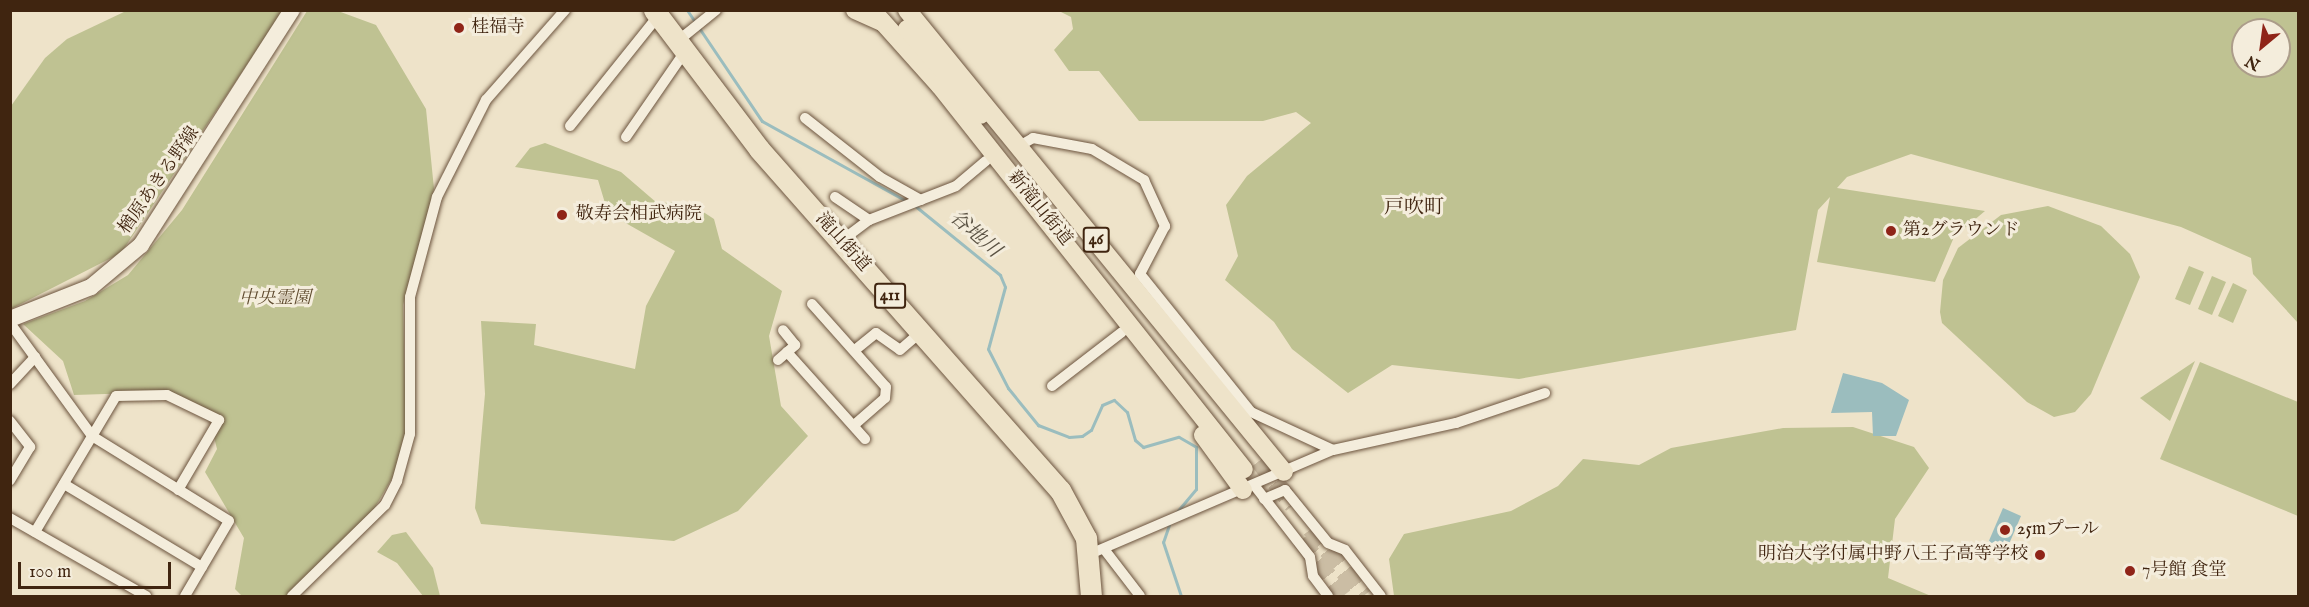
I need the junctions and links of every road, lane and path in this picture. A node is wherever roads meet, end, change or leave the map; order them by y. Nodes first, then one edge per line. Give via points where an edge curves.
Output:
1 (292, 10) edge
2 (564, 10) edge
3 (716, 10) edge
4 (855, 10) edge
5 (907, 10) edge
6 (656, 13) edge
7 (882, 14) edge
8 (684, 41) junction
9 (940, 86) junction
10 (805, 118) dead end
11 (570, 126) dead end
12 (626, 137) dead end
13 (1021, 145) junction
14 (986, 161) junction
15 (835, 197) dead end
16 (920, 201) junction
17 (869, 220) junction
18 (841, 241) junction
19 (1135, 278) junction
20 (812, 304) dead end
21 (10, 321) edge
22 (783, 330) dead end
23 (922, 331) junction
24 (1122, 332) junction
25 (855, 350) junction
26 (35, 357) junction
27 (10, 384) edge
28 (1052, 386) dead end
29 (1545, 393) dead end
30 (10, 421) edge
31 (854, 425) junction
32 (92, 436) junction
33 (866, 439) dead end
34 (1333, 450) junction
35 (1284, 472) junction
36 (10, 480) edge
37 (64, 484) junction
38 (1248, 488) junction
39 (178, 490) junction
40 (1264, 499) junction
41 (10, 518) edge
42 (35, 532) junction
43 (1097, 551) junction
44 (202, 567) junction
45 (146, 597) edge
46 (185, 597) edge
47 (292, 597) edge
48 (1091, 597) edge
49 (1140, 597) edge
50 (1328, 597) edge
51 (1380, 597) edge

1 - 21 main road, 楢原あきる野線 via 191,174 141,245 91,287
2 - 47 street via 486,100 436,197 410,297 410,434 397,481 385,506
3 - 8 street
4 - 7 main road, 46
5 - 13 main road, 46
6 - 8 highway, 滝山街道 / 411
6 - 11 street
7 - 9 main road, 新滝山街道 / 46
7 - 9 main road, 新滝山街道 / 46 via 973,104 1251,465
8 - 12 street
8 - 18 highway, 滝山街道 / 411 via 759,149
9 - 14 main road, 46 via 951,117
10 - 16 street via 880,177
13 - 19 main road, 46
13 - 19 street via 1033,138 1092,148 1144,180 1165,226
14 - 16 street via 956,186
14 - 24 main road, 46
15 - 17 street
16 - 17 street
17 - 18 street
18 - 23 highway, 滝山街道 / 411
19 - 34 street via 1251,412
19 - 35 main road, 46
20 - 25 street
21 - 26 street
22 - 31 street via 795,345 783,356
23 - 25 street via 900,350 876,333
23 - 43 highway, 滝山街道 / 411 via 1051,478
24 - 28 street
24 - 38 main road, 46
25 - 31 street via 887,391
26 - 27 street
26 - 32 street
29 - 34 street via 1456,423
30 - 36 street via 30,447
31 - 33 street
32 - 37 street
32 - 39 street
32 - 39 street via 116,396 167,395 219,420
34 - 35 street
35 - 38 street
37 - 42 street
37 - 44 street
38 - 40 street
38 - 43 street
39 - 44 street via 229,521
40 - 50 street via 1310,557 1313,576
40 - 51 street via 1285,490 1328,543 1345,550
41 - 42 street
42 - 45 street
43 - 48 highway, 滝山街道 / 411
43 - 49 street
44 - 46 street

